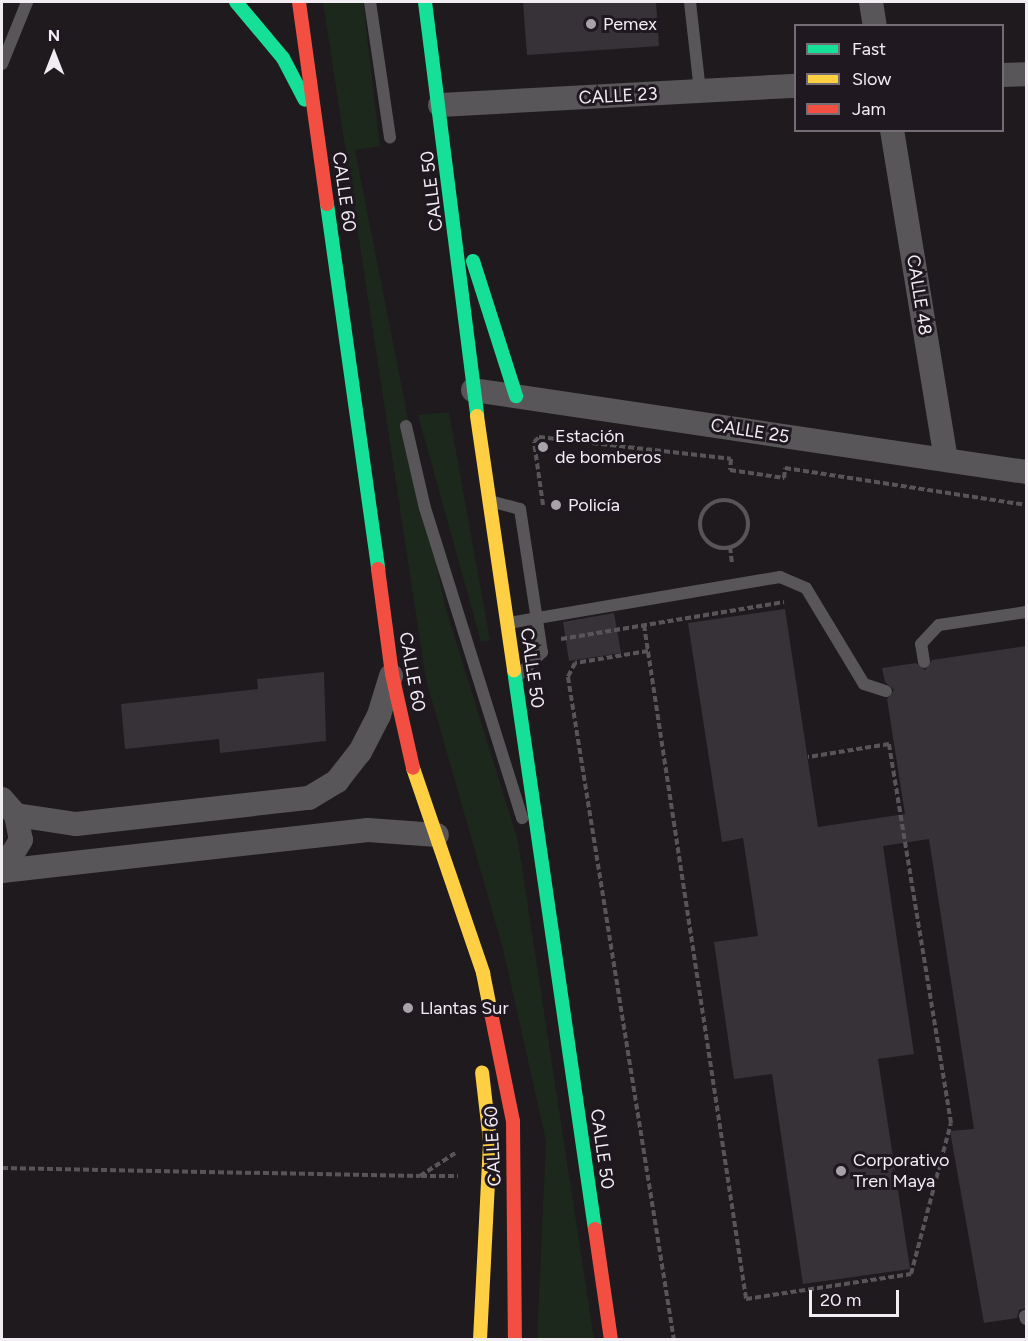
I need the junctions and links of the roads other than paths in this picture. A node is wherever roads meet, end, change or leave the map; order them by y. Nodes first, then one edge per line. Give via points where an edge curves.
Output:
1 (27, 2) edge
2 (236, 2) edge
3 (299, 2) edge
4 (369, 2) edge
5 (425, 2) edge
6 (690, 2) edge
7 (871, 2) edge
8 (875, 24) edge
9 (4, 49) edge
10 (2, 64) edge
11 (1026, 74) edge
12 (1004, 75) edge
13 (794, 86) edge
14 (700, 91) junction
15 (440, 105) junction
16 (316, 122) junction
17 (892, 132) edge
18 (390, 138) dead end
19 (451, 191) junction
20 (473, 390) junction
21 (516, 396) junction
22 (406, 426) dead end
23 (946, 460) junction
24 (1026, 472) edge
25 (489, 501) junction
26 (1026, 612) edge
27 (537, 618) junction
28 (507, 623) junction
29 (924, 662) dead end
30 (392, 674) junction
31 (515, 679) junction
32 (886, 692) dead end
33 (9, 807) edge
34 (437, 835) junction
35 (2, 871) edge
36 (543, 872) junction
37 (461, 907) junction
38 (464, 965) dead end
39 (479, 1055) dead end
40 (480, 1340) edge
41 (515, 1340) edge
42 (611, 1340) edge

1 - 9 lane
2 - 16 main road via 283,58
3 - 16 main road, CALLE 60
4 - 18 lane
5 - 15 main road, CALLE 50
6 - 14 lane
7 - 8 street
9 - 10 lane
11 - 12 street
13 - 14 street, CALLE 23
14 - 15 street, CALLE 23
15 - 19 main road, CALLE 50
16 - 30 main road, CALLE 60
17 - 23 street, CALLE 48
19 - 20 main road, CALLE 50
19 - 21 main road
20 - 21 street, CALLE 25
20 - 25 main road, CALLE 50
21 - 23 street, CALLE 25
22 - 36 lane via 425,508 501,762
23 - 24 street, CALLE 25
25 - 27 lane via 520,509
25 - 28 main road, CALLE 50
26 - 29 lane via 939,625 921,644
27 - 28 lane
27 - 31 lane via 542,652
27 - 32 lane via 780,577 806,588 864,684
28 - 31 main road, CALLE 50
30 - 33 street via 379,715 360,752 337,781 309,798 76,824
30 - 34 main road, CALLE 60 via 410,758
31 - 36 main road, CALLE 50
33 - 35 street via 21,840
34 - 35 street via 368,830
34 - 37 main road, CALLE 60
36 - 42 main road, CALLE 50
37 - 38 main road
37 - 41 main road, CALLE 60 via 483,973 513,1121
39 - 40 main road via 490,1141

